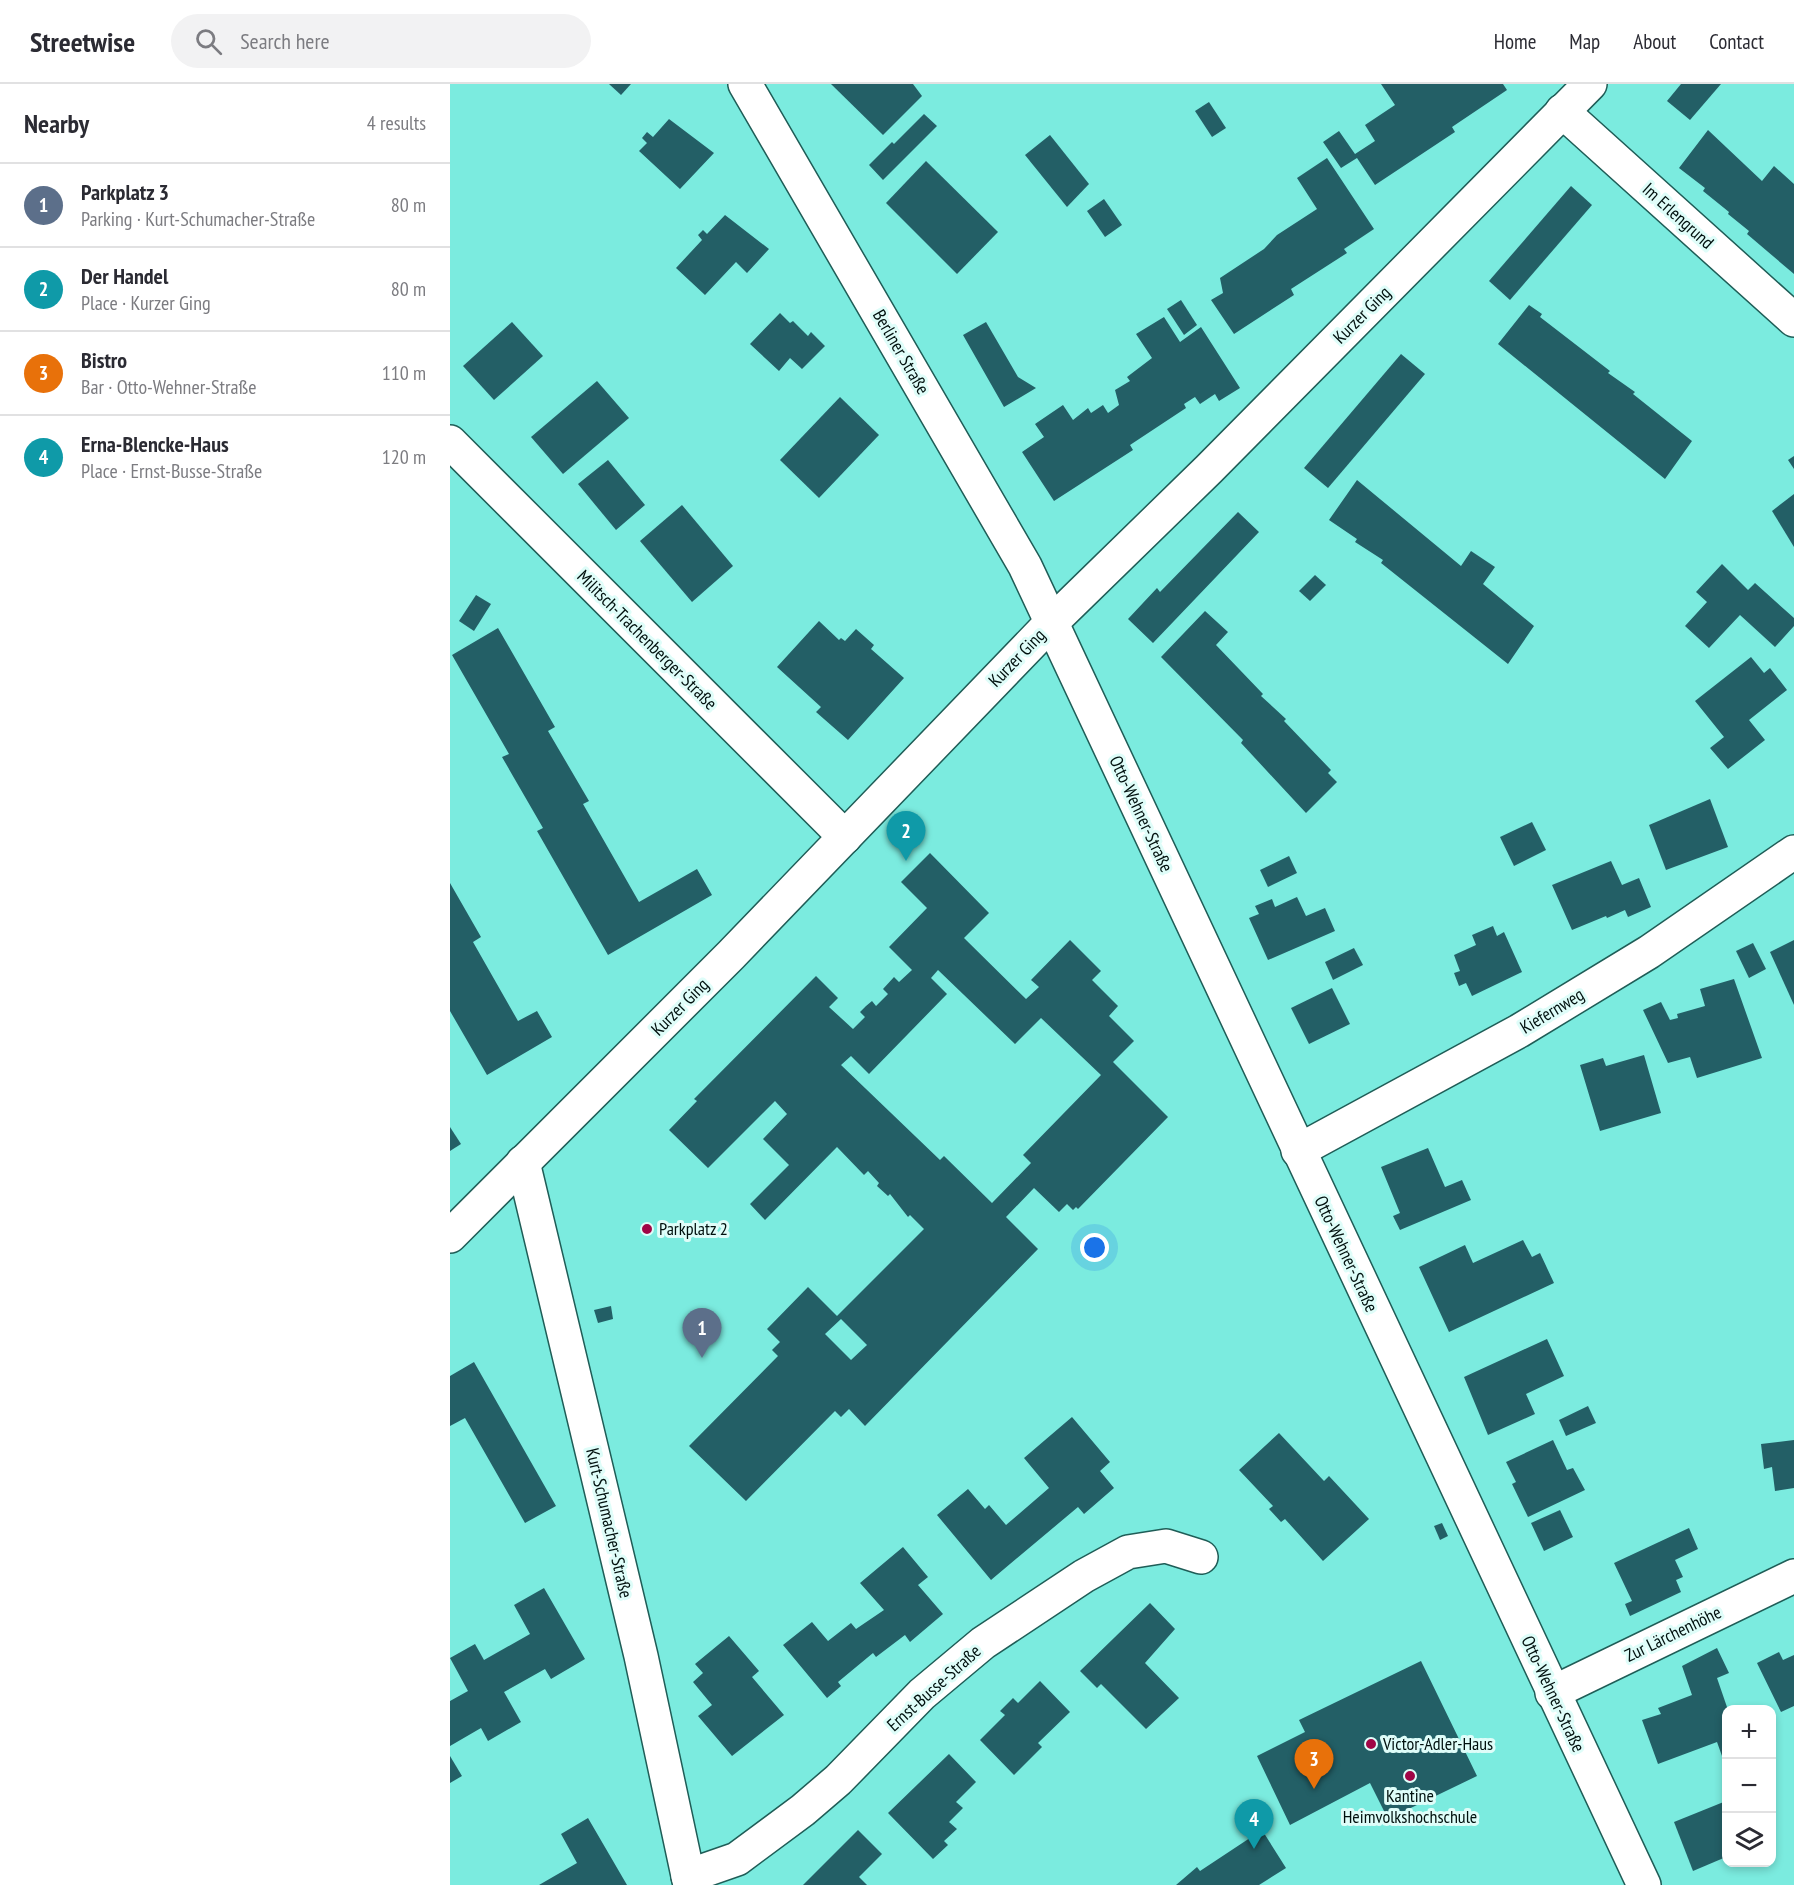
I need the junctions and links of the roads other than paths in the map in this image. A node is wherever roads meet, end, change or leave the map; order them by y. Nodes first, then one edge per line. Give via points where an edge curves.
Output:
1 (745, 84) edge
2 (1578, 93) edge
3 (1794, 320) edge
4 (450, 442) edge
5 (1051, 623) junction
6 (844, 837) junction
7 (1794, 852) edge
8 (1298, 1151) junction
9 (523, 1162) junction
10 (450, 1236) edge
11 (1201, 1557) dead end
12 (1794, 1576) edge
13 (1552, 1693) junction
14 (689, 1881) edge
15 (1644, 1885) edge

1 - 5 street, Berliner Straße via 1025,566
2 - 3 street, Im Erlengrund
2 - 5 street, Kurzer Ging via 1209,469
4 - 6 street, Militsch-Trachenberger-Straße
5 - 6 street, Kurzer Ging
5 - 8 street, Otto-Wehner-Straße
6 - 9 street, Kurzer Ging
7 - 8 street, Kiefernweg via 1649,952 1519,1031
8 - 13 street, Otto-Wehner-Straße
9 - 10 street, Kurzer Ging
9 - 14 street, Kurt-Schumacher-Straße via 641,1656
11 - 14 street, Ernst-Busse-Straße via 1166,1546 1128,1552 1084,1576 983,1643 922,1694 803,1810 737,1859
12 - 13 street, Zur Lärchenhöhe
13 - 15 street, Otto-Wehner-Straße

